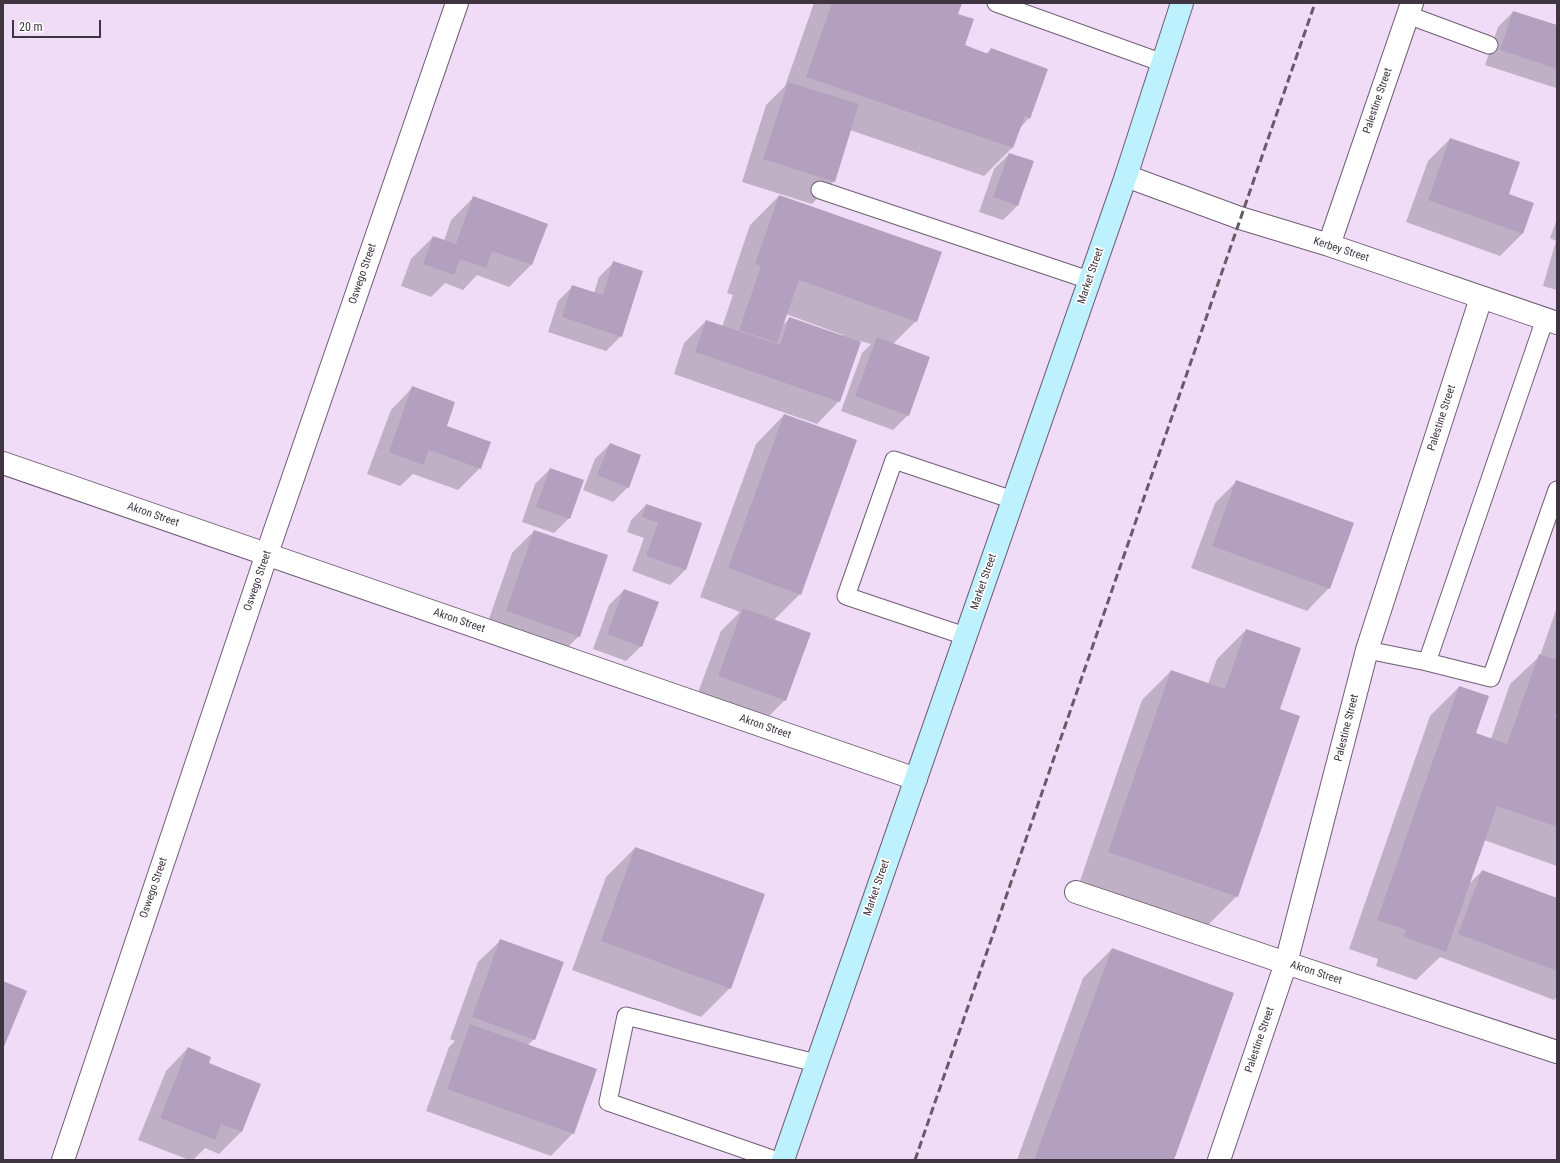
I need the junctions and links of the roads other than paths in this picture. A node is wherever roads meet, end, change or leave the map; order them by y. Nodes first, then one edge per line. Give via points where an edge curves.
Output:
1 (457, 3) edge
2 (996, 3) edge
3 (1178, 4) edge
4 (1410, 9) edge
5 (1489, 45) dead end
6 (1163, 63) junction
7 (1126, 176) junction
8 (820, 190) dead end
9 (1329, 245) junction
10 (1089, 280) junction
11 (1481, 298) junction
12 (1551, 321) edge
13 (3, 463) edge
14 (1557, 490) edge
15 (1013, 500) junction
16 (266, 554) junction
17 (965, 636) junction
18 (1367, 650) junction
19 (1427, 662) junction
20 (916, 779) junction
21 (1076, 892) dead end
22 (1286, 963) junction
23 (1557, 1052) edge
24 (816, 1063) junction
25 (63, 1160) edge
26 (775, 1160) edge
27 (783, 1160) edge
28 (1219, 1160) edge

1 - 16 street, Oswego Street
2 - 6 lane
3 - 6 main road, Market Street
4 - 5 lane
4 - 9 street, Palestine Street
6 - 7 main road, Market Street
7 - 9 street, Kerbey Street via 1240,218
7 - 10 main road, Market Street
8 - 10 lane
9 - 11 street, Kerbey Street
10 - 15 main road, Market Street
11 - 12 street, Kerbey Street
11 - 18 street, Palestine Street
12 - 19 lane
13 - 16 street, Akron Street
14 - 19 lane via 1491,678
15 - 17 main road, Market Street
15 - 17 lane via 894,460 846,596
16 - 20 street, Akron Street
16 - 25 street, Oswego Street
17 - 20 main road, Market Street
18 - 19 lane
18 - 22 street, Palestine Street
20 - 24 main road, Market Street
21 - 22 street, Akron Street
22 - 23 street, Akron Street
22 - 28 street, Palestine Street
24 - 26 lane via 626,1016 608,1102
24 - 27 main road, Market Street

